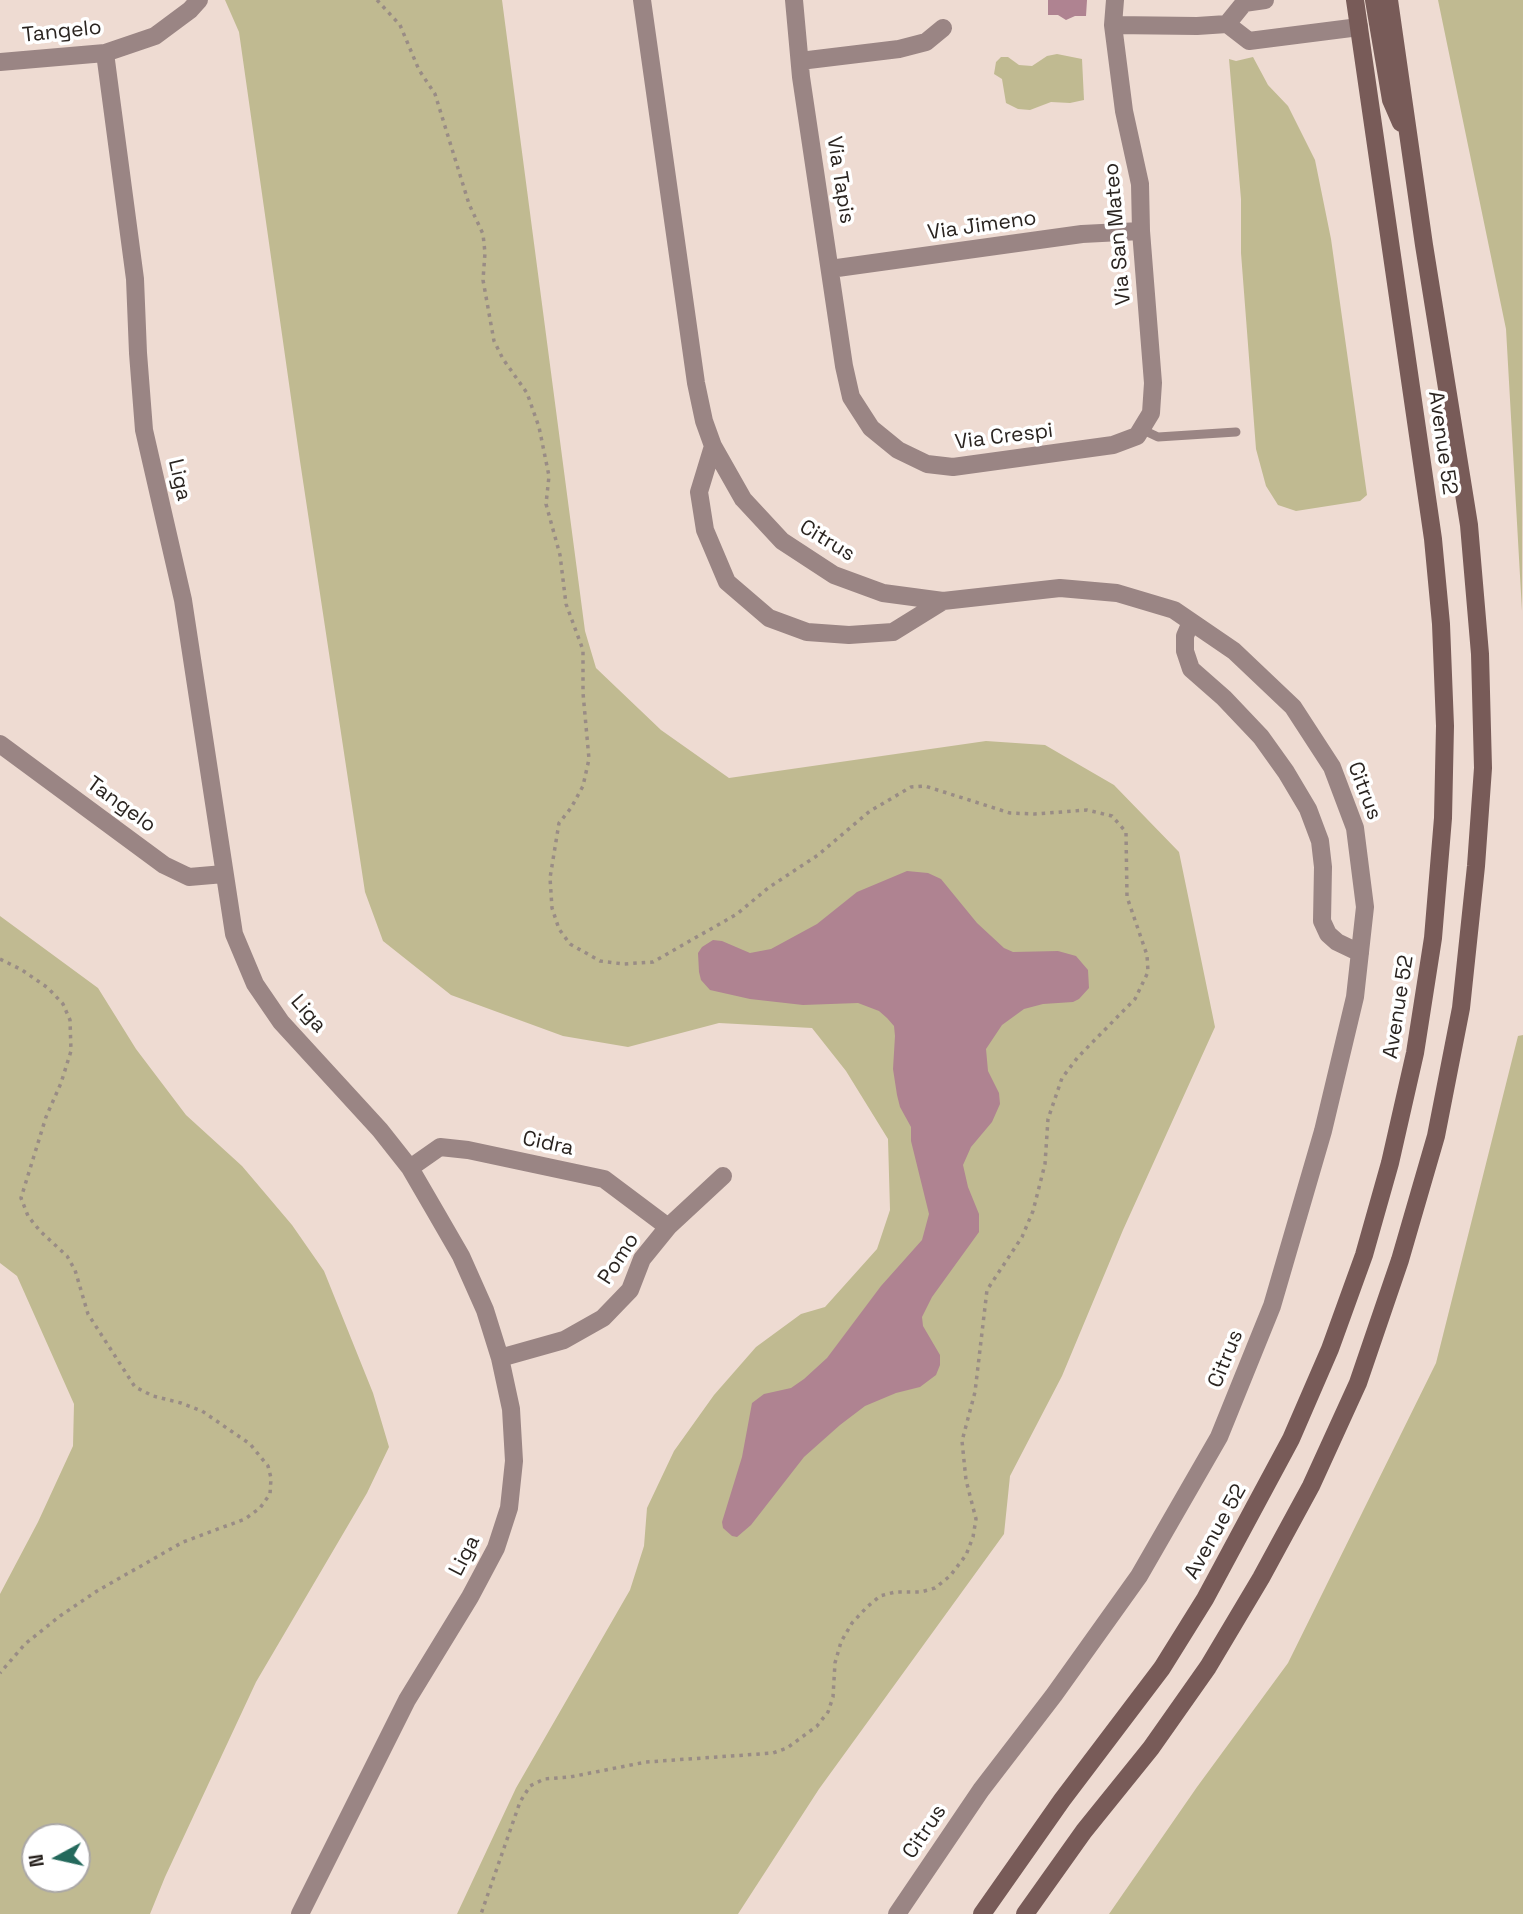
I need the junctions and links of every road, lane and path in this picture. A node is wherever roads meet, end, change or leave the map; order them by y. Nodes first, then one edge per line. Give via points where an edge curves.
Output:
1 (199, 0) edge
2 (377, 0) edge
3 (642, 0) edge
4 (794, 0) edge
5 (1115, 0) edge
6 (1265, 0) edge
7 (1356, 0) edge
8 (1374, 0) edge
9 (1389, 0) edge
10 (1114, 24) junction
11 (1227, 24) junction
12 (1359, 27) junction
13 (943, 28) dead end
14 (105, 53) junction
15 (800, 61) junction
16 (0, 62) edge
17 (1410, 143) junction
18 (1141, 231) junction
19 (830, 269) junction
20 (844, 366) joint
21 (1139, 432) junction
22 (1236, 432) dead end
23 (713, 446) junction
24 (943, 601) junction
25 (1191, 622) junction
26 (0, 744) edge
27 (224, 874) junction
28 (1360, 953) junction
29 (0, 959) edge
30 (410, 1168) junction
31 (723, 1176) dead end
32 (668, 1227) junction
33 (500, 1358) junction
34 (0, 1674) edge
35 (300, 1914) edge
36 (481, 1914) edge
37 (897, 1914) edge
38 (982, 1914) edge
39 (1025, 1914) edge

1 - 14 street, Tangelo via 155,36
2 - 36 path via 400,25 435,94 483,234 483,280 494,341 527,393 539,427 549,476 546,504 560,555 566,604 583,650 589,759 583,786 559,822 550,878 552,908 570,944 600,961 653,962 737,914 870,811 911,787 925,786 1010,813 1087,810 1112,816 1126,832 1127,897 1148,964 1135,999 1062,1078 1048,1119 1045,1164 1033,1211 1022,1237 987,1290 975,1392 962,1441 976,1519 965,1555 936,1588 880,1596 852,1623 835,1663 828,1712 787,1748 773,1753 646,1762 544,1779 530,1786 520,1802
3 - 23 street, Citrus via 696,383
4 - 15 street, Via Tapis
5 - 10 street, Via San Mateo
6 - 11 street via 1244,3
7 - 12 main road, Avenue 52
8 - 17 main road via 1391,100
9 - 17 main road, Avenue 52
10 - 11 street
10 - 18 street, Via San Mateo via 1124,111 1140,184
11 - 12 street via 1249,41
12 - 38 main road, Avenue 52 via 1433,539 1441,624 1443,818 1433,938 1415,1053 1364,1255 1291,1438 1217,1578 1162,1668
13 - 15 street via 926,42 906,47
14 - 16 street, Tangelo
14 - 27 street, Liga via 135,279 144,430 183,600
15 - 19 street, Via Tapis
17 - 39 main road, Avenue 52 via 1469,525 1480,654 1483,768 1461,1008 1436,1136 1358,1383 1311,1486 1208,1667
18 - 19 street, Via Jimeno via 1082,234
18 - 21 street, Via San Mateo via 1153,383 1151,413
19 - 20 street, Via Tapis
20 - 21 street, Via Crespi via 851,397 871,428 898,450 927,464 953,467 1113,445
21 - 22 lane via 1157,437
23 - 24 street, Citrus via 743,499 792,548 834,575 883,593
23 - 24 street via 699,492 705,530 727,582 769,618 807,632 893,632
24 - 25 street, Citrus via 1060,588 1117,593 1174,610
25 - 28 street, Citrus via 1234,651 1293,708 1332,767 1356,828 1365,907
25 - 28 street via 1185,651 1191,669 1261,737 1308,809 1320,841 1322,921 1336,942
26 - 27 street, Tangelo via 164,865 189,877
27 - 30 street, Liga via 234,934 255,984 281,1022
28 - 37 street, Citrus via 1324,1131 1272,1306 1219,1437 1139,1576 981,1790
29 - 34 path via 48,988 70,1020 71,1051 21,1198 27,1216 67,1256 89,1314 135,1387 202,1412 250,1444 268,1466 271,1478 270,1494 245,1519 183,1542 97,1591 25,1644
30 - 32 street, Cidra via 440,1147 604,1179
30 - 33 street, Liga via 461,1256
31 - 32 street, Pomo
32 - 33 street, Pomo via 642,1259 630,1290 603,1318 564,1340
33 - 35 street, Liga via 511,1409 514,1461 509,1508 496,1548 407,1700

